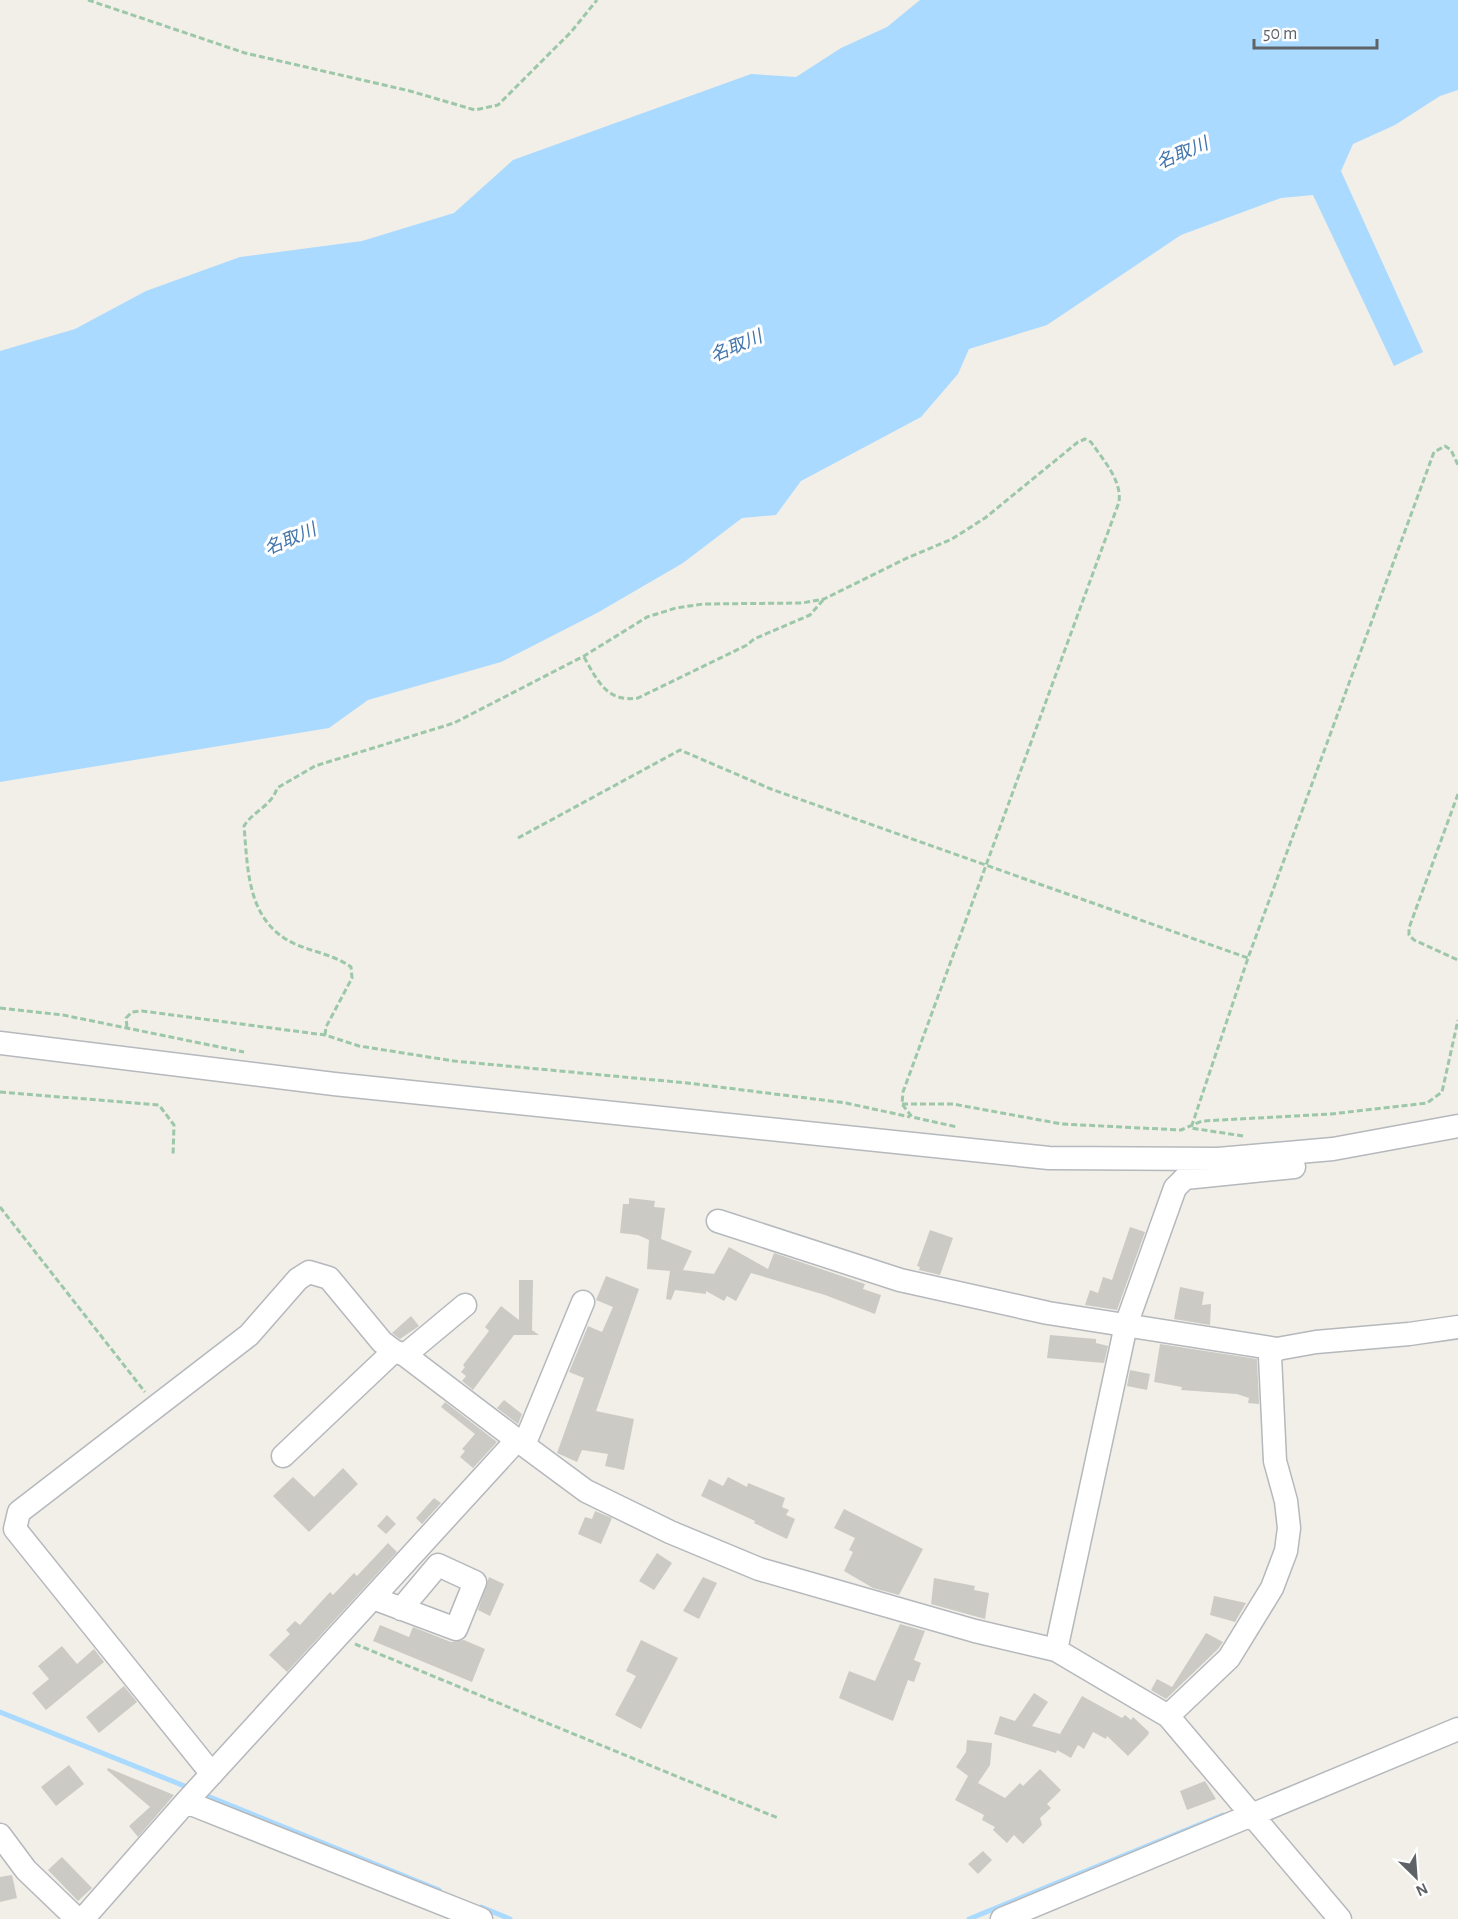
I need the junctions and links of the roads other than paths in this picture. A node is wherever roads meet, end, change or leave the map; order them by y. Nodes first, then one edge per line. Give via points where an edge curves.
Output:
1 (0, 1043) edge
2 (1458, 1126) edge
3 (1325, 1150) junction
4 (718, 1221) dead end
5 (583, 1302) dead end
6 (465, 1305) dead end
7 (1126, 1325) junction
8 (1458, 1327) edge
9 (1277, 1349) junction
10 (400, 1353) junction
11 (520, 1442) junction
12 (283, 1456) dead end
13 (373, 1598) junction
14 (401, 1609) dead end
15 (1056, 1650) junction
16 (1168, 1716) junction
17 (1458, 1729) edge
18 (198, 1790) junction
19 (1245, 1808) junction
20 (0, 1835) edge
21 (56, 1910) edge
22 (77, 1919) edge
23 (83, 1919) edge
24 (480, 1919) edge
25 (1002, 1919) edge
26 (1340, 1919) edge

1 - 3 street via 334,1084 1049,1158 1218,1159
2 - 3 street
3 - 7 street via 1295,1166 1180,1181 1152,1247
4 - 7 street via 900,1280 1048,1313
5 - 11 street
6 - 10 street
7 - 9 street
7 - 15 street
8 - 9 street
9 - 16 street via 1270,1356 1270,1367 1275,1461 1289,1528 1286,1551 1272,1588 1229,1658
10 - 11 street
10 - 12 street
10 - 18 street via 382,1342 329,1278 309,1272 298,1279 249,1335 20,1512 15,1529
11 - 13 street
11 - 15 street via 586,1491 759,1569
13 - 14 street
13 - 18 street
15 - 16 street
16 - 19 street
17 - 19 street
18 - 23 street
18 - 24 street
19 - 25 street
19 - 26 street
20 - 21 street
21 - 22 street

